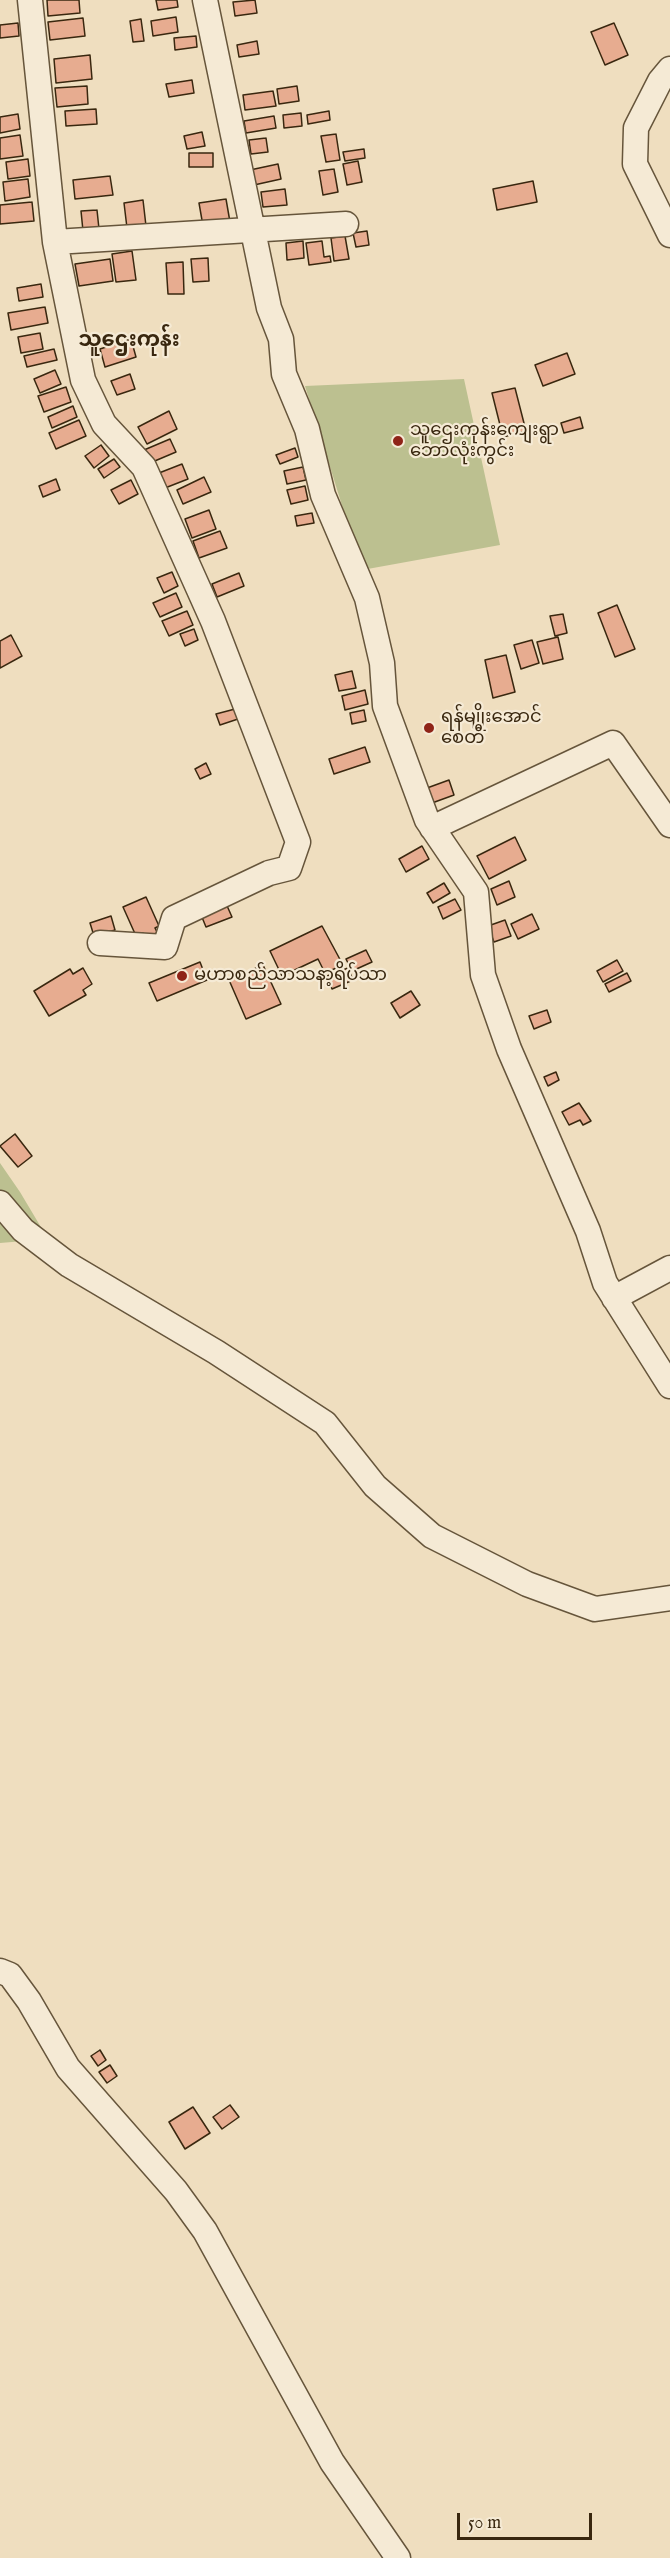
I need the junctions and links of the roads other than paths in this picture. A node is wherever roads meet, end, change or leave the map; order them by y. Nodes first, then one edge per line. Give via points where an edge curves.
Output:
1 (30, 0) edge
2 (205, 0) edge
3 (670, 69) edge
4 (663, 88) edge
5 (346, 224) dead end
6 (253, 231) junction
7 (670, 235) edge
8 (55, 242) junction
9 (670, 825) edge
10 (432, 828) junction
11 (100, 943) dead end
12 (0, 1203) edge
13 (670, 1268) edge
14 (614, 1298) junction
15 (670, 1386) edge
16 (670, 1598) edge
17 (0, 1971) edge
18 (398, 2558) edge

1 - 8 street
2 - 6 street
3 - 4 street
4 - 7 street via 636,128 635,165
5 - 6 street
6 - 8 street
6 - 10 street via 269,308 281,339 284,374 307,429 323,495 367,598 382,663 386,706
8 - 11 street via 83,380 104,424 144,467 213,621 298,842 289,868 269,873 174,918 165,947
9 - 10 street via 613,743
10 - 14 street via 476,892 483,975 509,1049
12 - 16 street via 22,1230 69,1265 216,1352 325,1423 375,1486 432,1536 527,1584 595,1609
13 - 14 street
14 - 15 street
17 - 18 street via 10,1975 68,2068 176,2191 205,2231 332,2462

